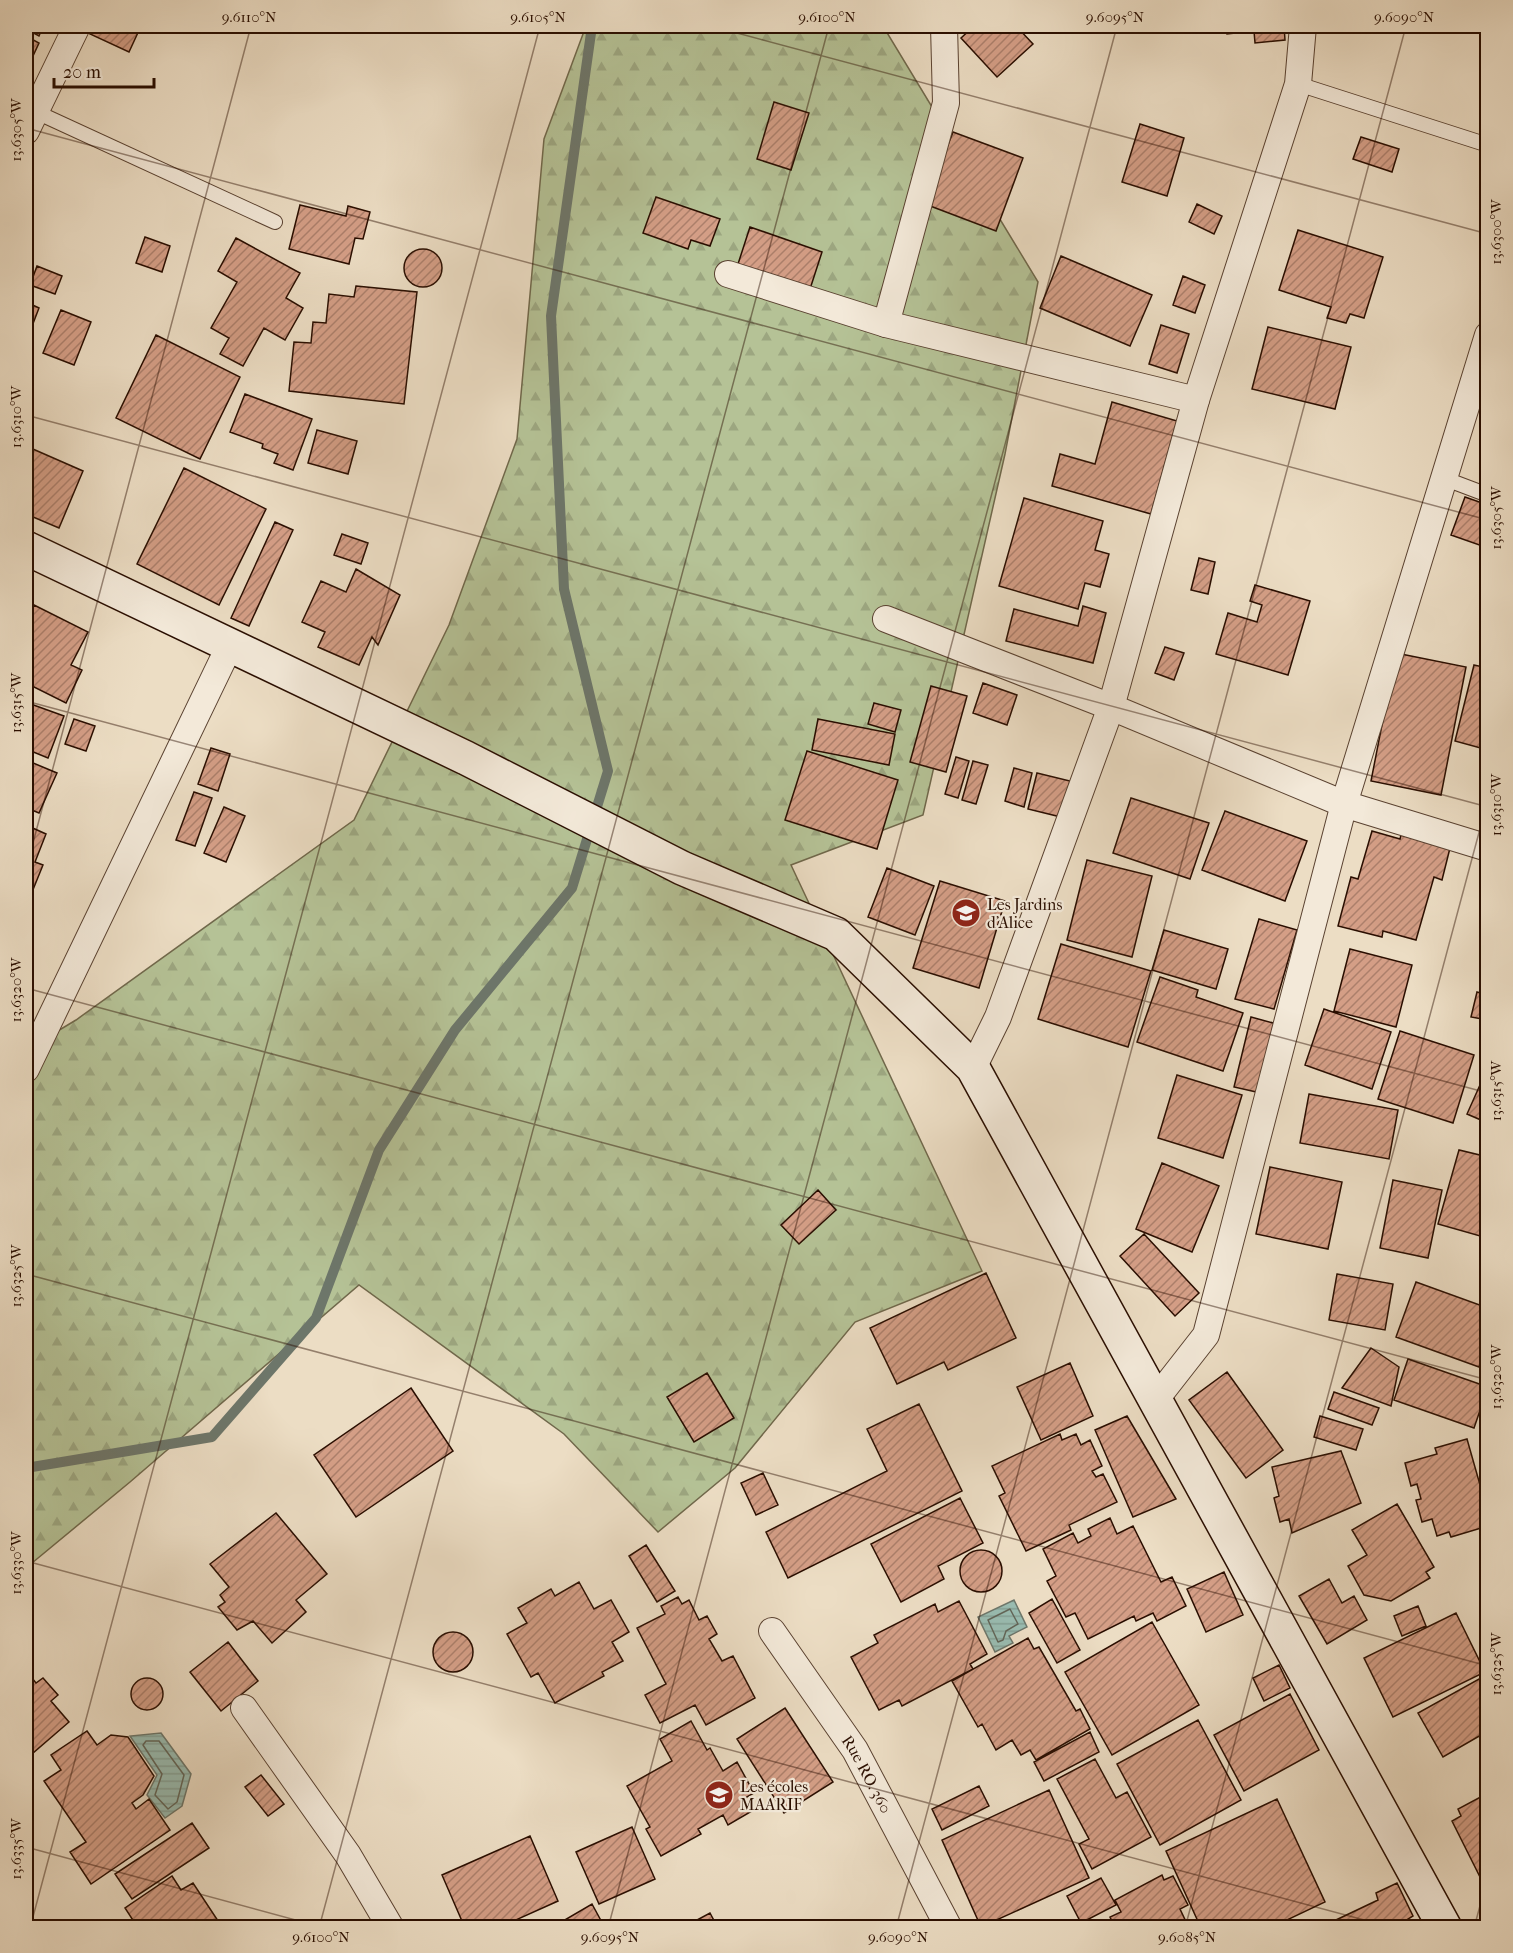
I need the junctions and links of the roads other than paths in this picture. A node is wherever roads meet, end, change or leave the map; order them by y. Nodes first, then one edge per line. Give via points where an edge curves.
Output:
1 (77, 26) edge
2 (944, 26) edge
3 (1303, 26) edge
4 (1298, 84) junction
5 (28, 116) edge
6 (1488, 145) edge
7 (275, 222) dead end
8 (728, 274) dead end
9 (885, 324) junction
10 (1488, 335) edge
11 (1196, 400) junction
12 (1443, 478) junction
13 (1488, 495) edge
14 (26, 548) edge
15 (886, 619) dead end
16 (230, 645) junction
17 (1111, 707) junction
18 (1344, 804) junction
19 (1488, 848) edge
20 (973, 1068) junction
21 (26, 1069) edge
22 (1156, 1399) junction
23 (772, 1631) dead end
24 (244, 1708) dead end
25 (391, 1928) edge
26 (949, 1928) edge
27 (1445, 1928) edge

1 - 5 street
2 - 9 street via 946,103
3 - 4 street
4 - 6 lane
4 - 11 street
5 - 7 lane
8 - 9 street
9 - 11 street
10 - 12 street
11 - 17 street
12 - 13 lane
12 - 18 street
14 - 16 street
15 - 17 street
16 - 20 street via 466,758 682,868 836,934
16 - 21 street
17 - 18 street
17 - 20 street via 998,1017
18 - 19 street
18 - 22 street via 1206,1335
20 - 22 street
22 - 27 street
23 - 26 street, Rue RO. 360 via 855,1750
24 - 25 street via 348,1855

